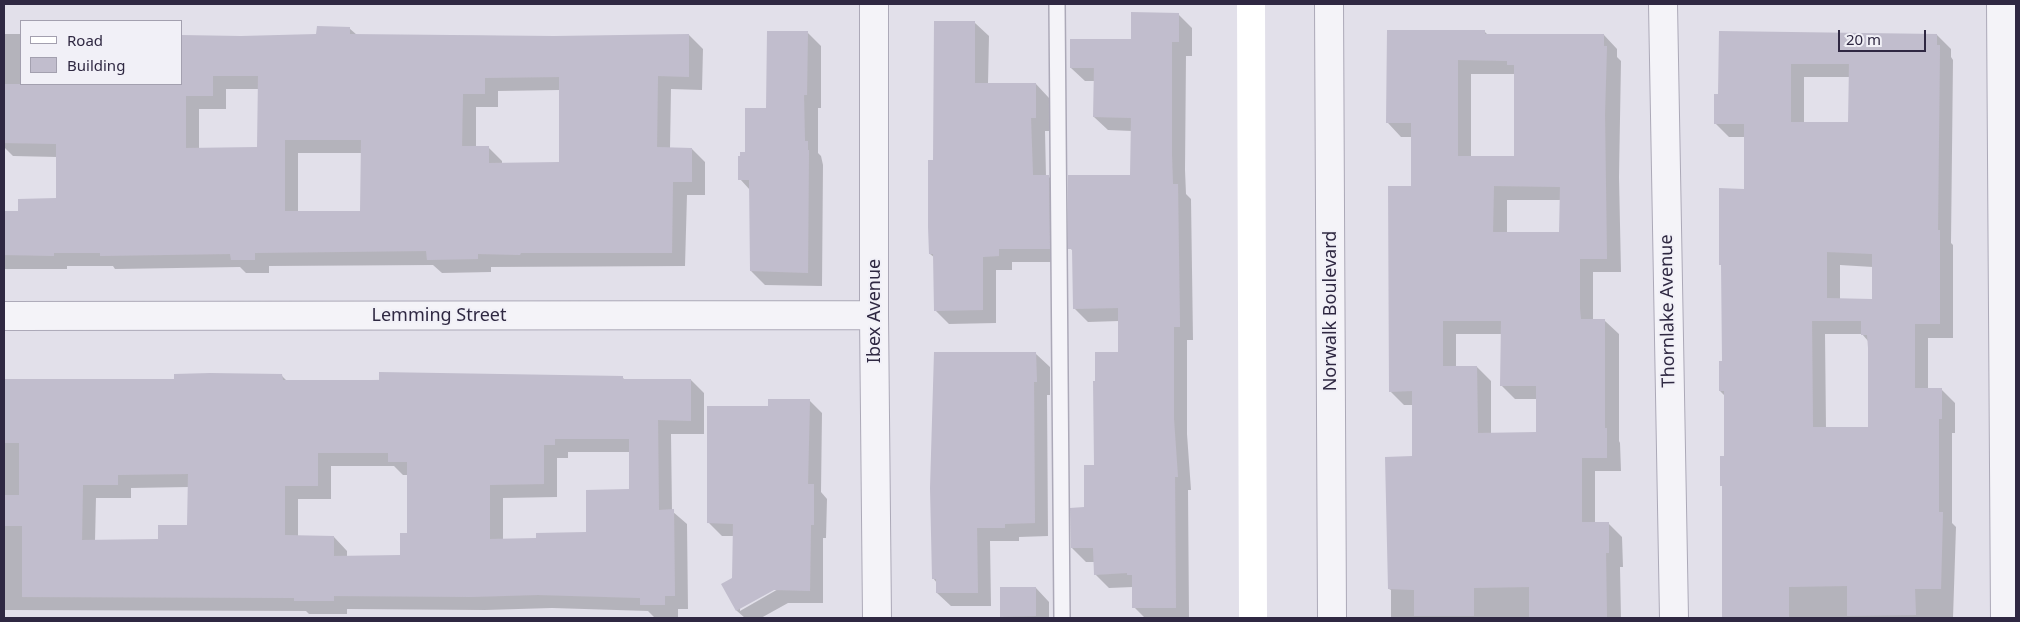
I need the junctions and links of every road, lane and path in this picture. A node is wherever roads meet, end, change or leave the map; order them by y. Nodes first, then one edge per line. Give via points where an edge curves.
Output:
1 (874, 4) edge
2 (1057, 4) edge
3 (1251, 4) edge
4 (1329, 4) edge
5 (1663, 4) edge
6 (2001, 4) edge
7 (4, 316) edge
8 (874, 316) junction
9 (877, 618) edge
10 (1062, 618) edge
11 (1253, 618) edge
12 (1332, 618) edge
13 (1674, 618) edge
14 (2005, 618) edge

1 - 8 street, Ibex Avenue
2 - 10 lane
3 - 11 main road
4 - 12 street, Norwalk Boulevard
5 - 13 street, Thornlake Avenue
6 - 14 street
7 - 8 street, Lemming Street
8 - 9 street, Ibex Avenue

